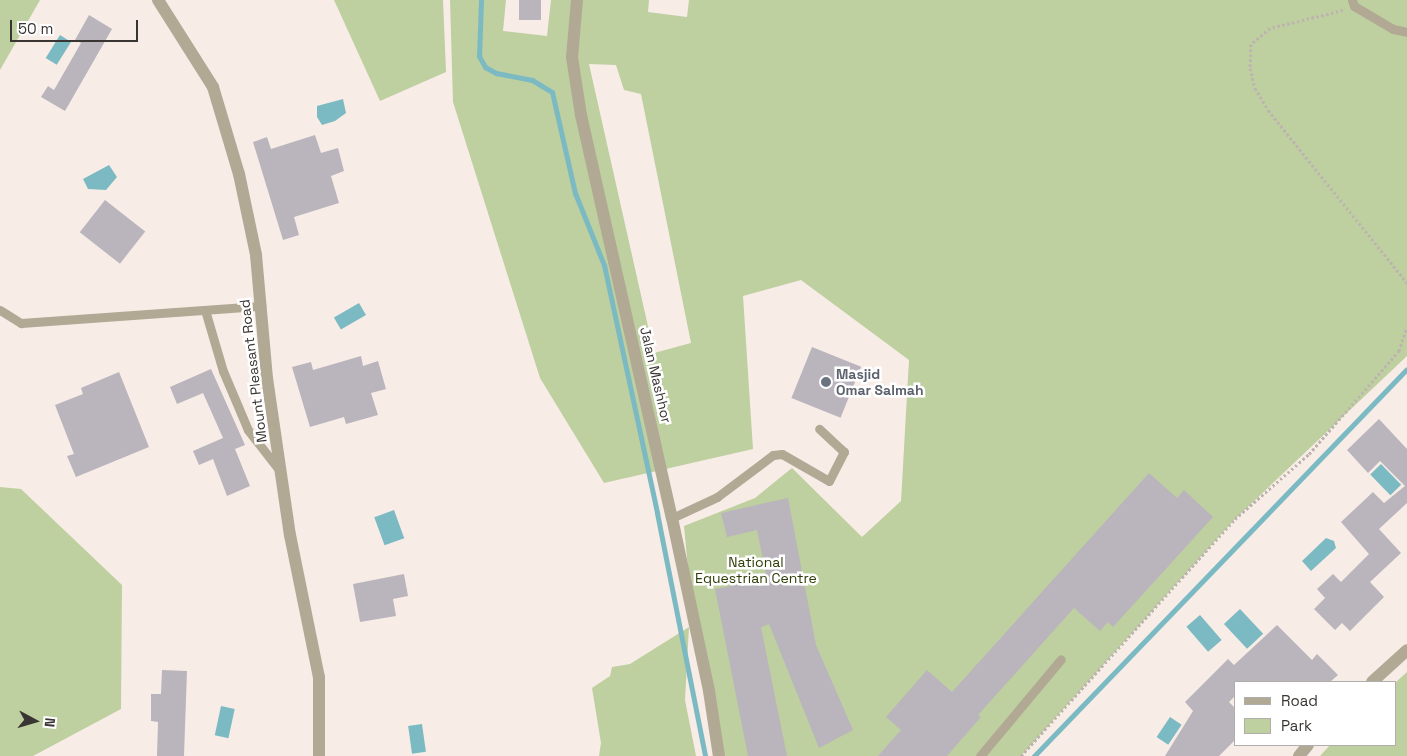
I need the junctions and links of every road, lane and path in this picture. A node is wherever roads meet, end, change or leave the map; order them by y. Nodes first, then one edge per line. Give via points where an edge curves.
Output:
1 (158, 0) edge
2 (577, 0) edge
3 (1353, 3) edge
4 (1407, 32) edge
5 (1407, 283) edge
6 (261, 306) junction
7 (0, 310) edge
8 (205, 310) junction
9 (1407, 327) edge
10 (819, 429) dead end
11 (281, 471) junction
12 (672, 518) junction
13 (1407, 650) edge
14 (1061, 659) dead end
15 (1373, 681) edge
16 (1307, 746) edge
17 (319, 756) edge
18 (719, 756) edge
19 (980, 756) edge
20 (1021, 756) edge
21 (1299, 756) edge

1 - 6 street, Mount Pleasant Road via 213,87 239,174 256,255
2 - 12 street, Jalan Mashhor via 572,57 581,115
3 - 4 lane via 1393,29
3 - 5 path via 1270,28 1251,44 1250,68 1255,88 1268,110
6 - 8 lane
6 - 11 street, Mount Pleasant Road
7 - 8 lane via 21,323
8 - 11 lane via 222,371 248,430
9 - 20 path via 1399,352 1309,454 1235,520
10 - 12 lane via 844,452 829,481 782,454 773,455 717,497
11 - 17 street, Mount Pleasant Road via 319,677
12 - 18 street, Jalan Mashhor via 709,691
13 - 15 street
14 - 19 lane
16 - 21 street

